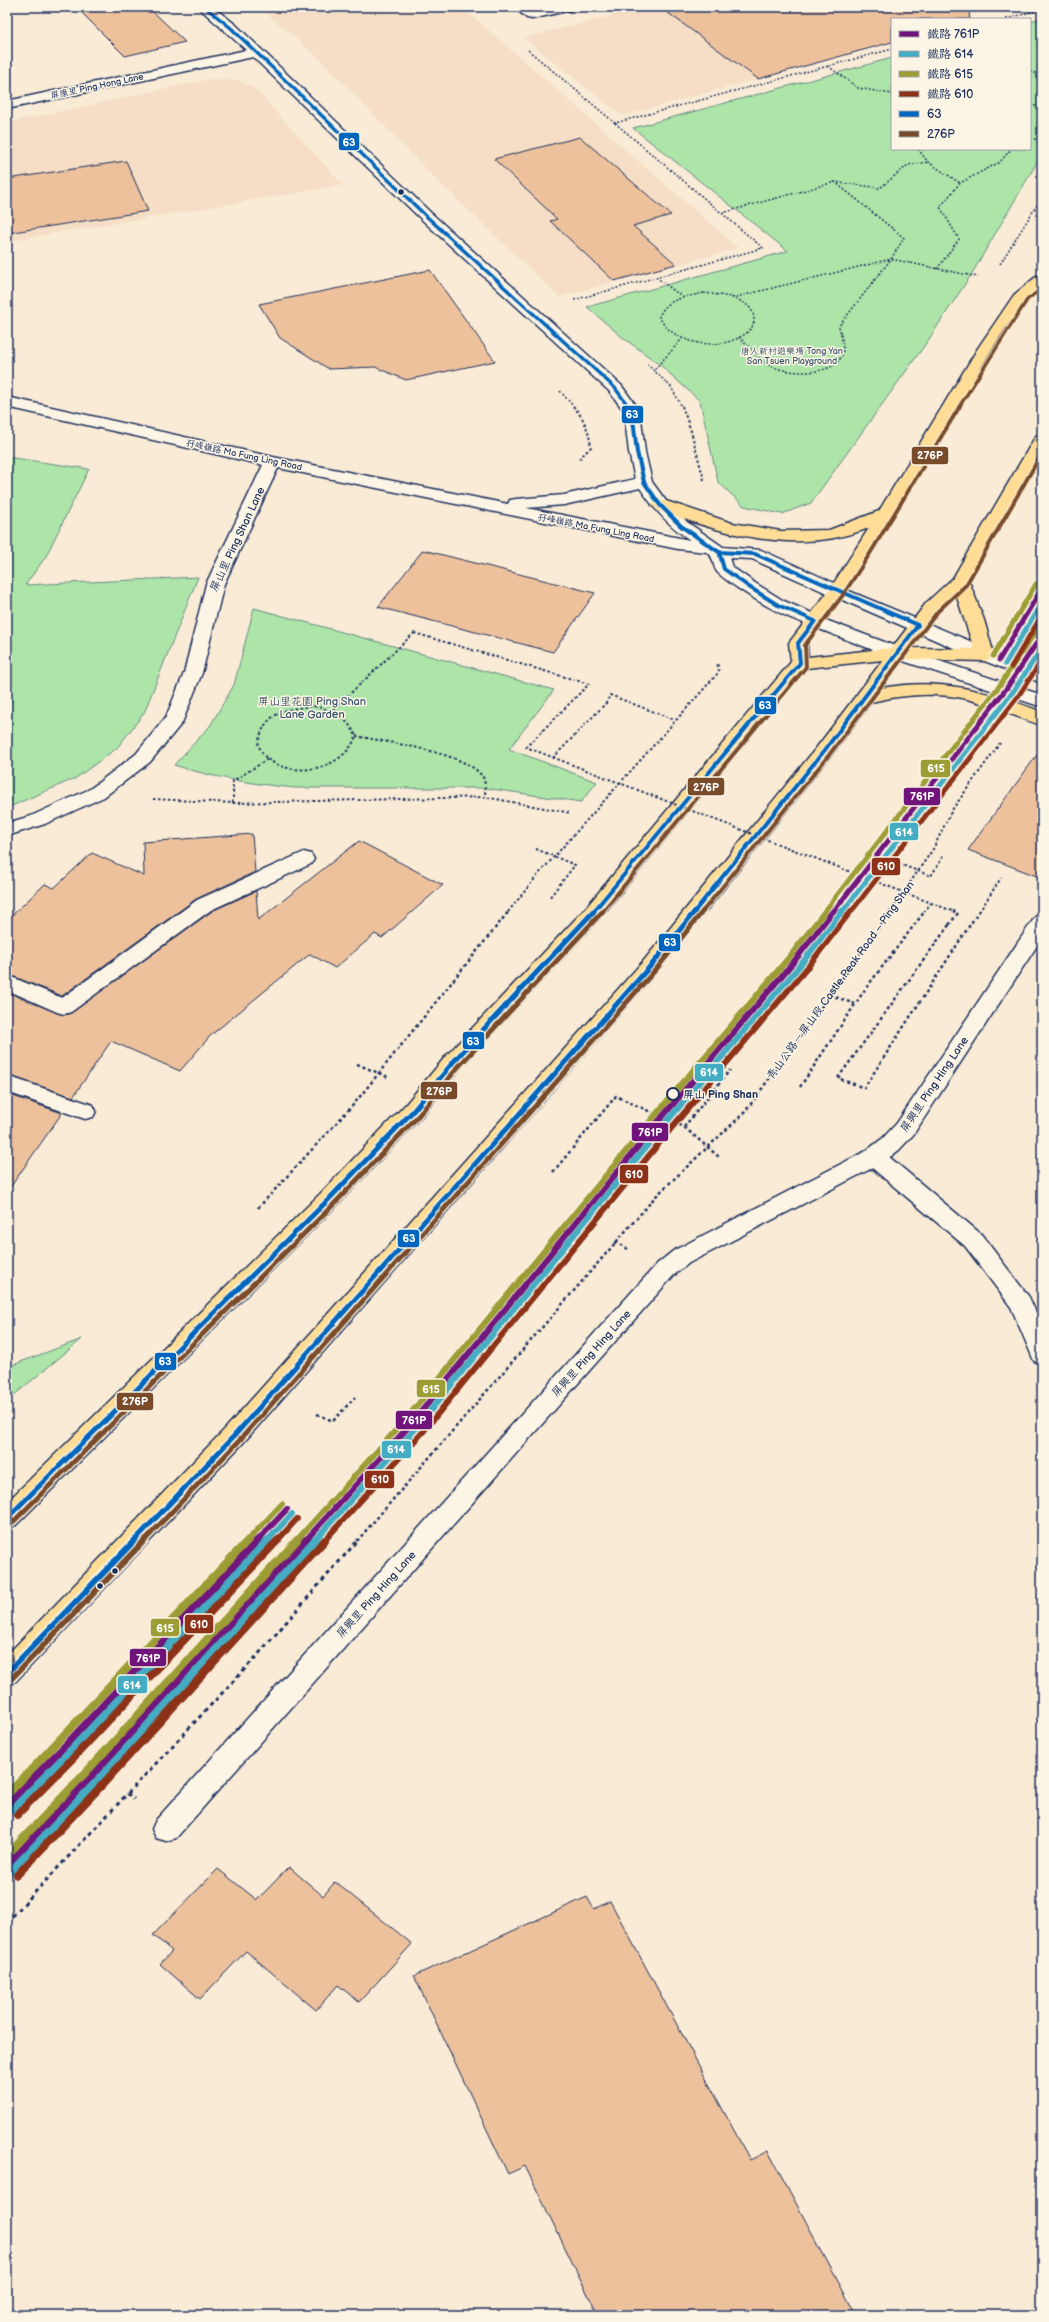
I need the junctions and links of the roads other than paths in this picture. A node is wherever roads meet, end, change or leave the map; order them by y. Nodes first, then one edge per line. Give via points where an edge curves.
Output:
1 (205, 7) edge
2 (521, 7) edge
3 (566, 7) edge
4 (257, 52) junction
5 (7, 105) edge
6 (1042, 278) edge
7 (7, 402) edge
8 (1042, 439) edge
9 (273, 462) junction
10 (644, 482) junction
11 (481, 504) junction
12 (660, 505) junction
13 (887, 514) junction
14 (715, 550) junction
15 (960, 581) junction
16 (837, 591) junction
17 (815, 621) junction
18 (918, 625) junction
19 (897, 653) junction
20 (985, 656) junction
21 (800, 663) junction
22 (1042, 677) edge
23 (865, 697) junction
24 (1042, 701) edge
25 (1042, 719) edge
26 (7, 830) edge
27 (304, 859) dead end
28 (1042, 922) edge
29 (7, 982) edge
30 (7, 1084) edge
31 (85, 1111) dead end
32 (874, 1157) junction
33 (1042, 1354) edge
34 (7, 1518) edge
35 (7, 1673) edge
36 (166, 1829) dead end

1 - 4 street
2 - 3 street via 532,15
4 - 5 street, 屏康里 Ping Hong Lane
4 - 10 street via 424,215 615,388 632,411
6 - 13 main road via 1022,295 998,330
7 - 9 street, 孖峰嶺路 Ma Fung Ling Road
8 - 15 main road
9 - 11 street, 孖峰嶺路 Ma Fung Ling Road
9 - 26 street, 屏山里 Ping Shan Lane via 215,584 193,673 175,718 143,758 97,792 38,820
10 - 11 street, 孖峰嶺路 Ma Fung Ling Road via 564,500 525,504
10 - 12 street
11 - 14 street, 孖峰嶺路 Ma Fung Ling Road
12 - 13 main road via 716,525 752,534 791,536 828,535
12 - 14 street via 681,526
13 - 16 main road
14 - 16 street, 孖峰嶺路 Ma Fung Ling Road via 755,554
14 - 17 street via 724,568 749,587 778,605
15 - 18 main road via 933,606
15 - 20 main road
16 - 17 main road
16 - 18 street, 孖峰嶺路 Ma Fung Ling Road
17 - 19 street
17 - 21 main road via 798,643
18 - 19 main road
18 - 20 street, 孖峰嶺路 Ma Fung Ling Road
19 - 20 main road
19 - 21 main road
19 - 23 main road
19 - 24 street
20 - 22 street, 孖峰嶺路 Ma Fung Ling Road
21 - 34 main road via 591,915 454,1061 414,1110 328,1200
23 - 25 main road via 920,689 952,690
23 - 35 main road via 653,962 504,1132 234,1436
27 - 29 street via 204,905 64,1008
28 - 32 street, 屏興里 Ping Hing Lane via 905,1129
30 - 31 street
32 - 33 street via 973,1240 1021,1303
32 - 36 street, 屏興里 Ping Hing Lane via 681,1257 665,1270

